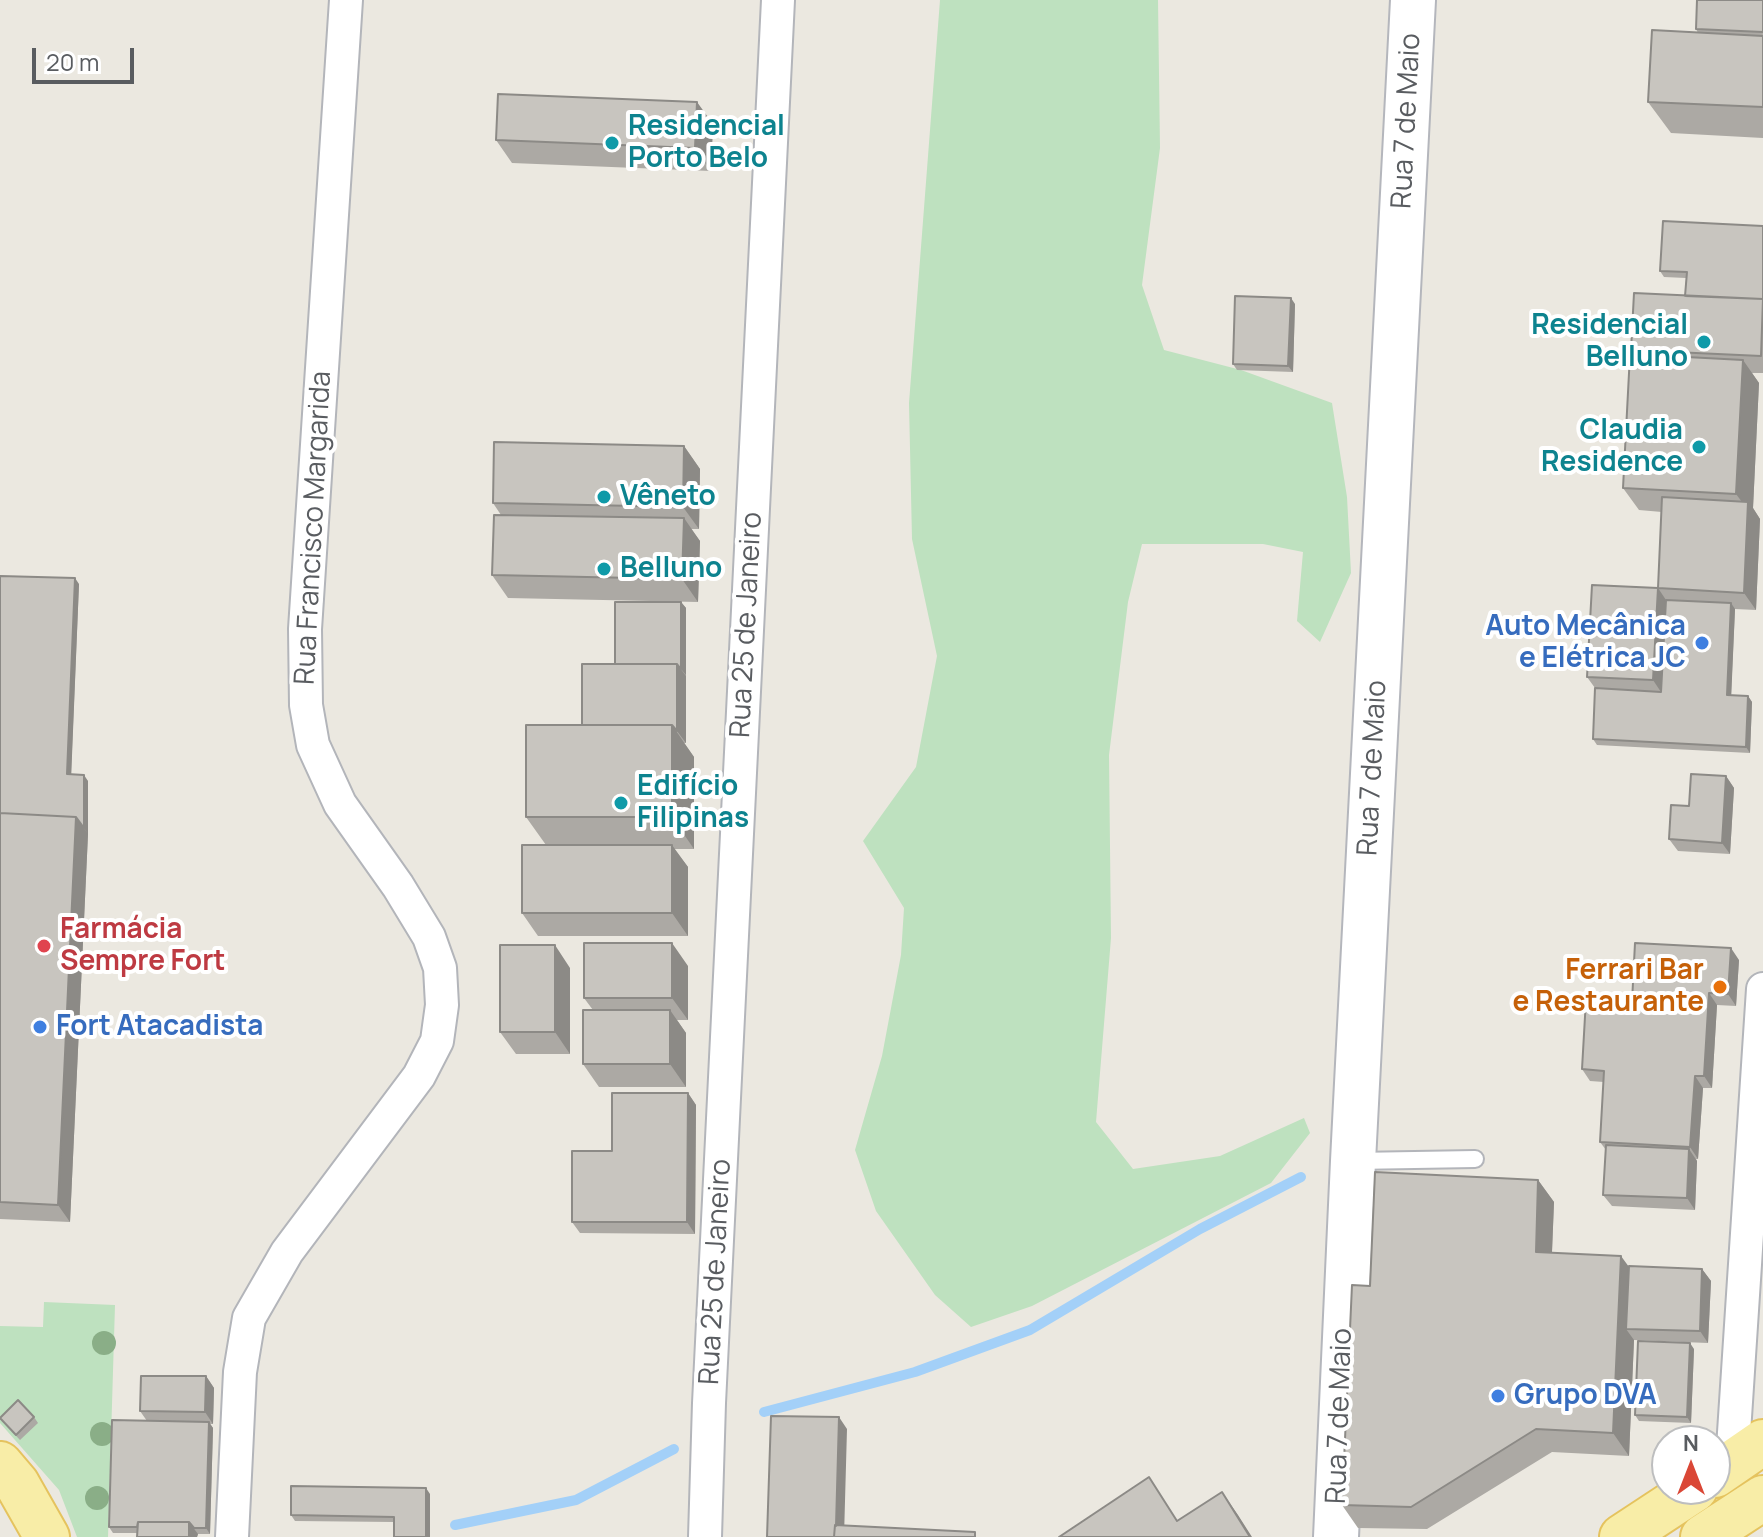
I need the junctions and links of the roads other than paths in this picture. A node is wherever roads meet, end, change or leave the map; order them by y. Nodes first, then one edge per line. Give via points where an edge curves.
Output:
1 (346, 0) edge
2 (778, 0) edge
3 (1413, 0) edge
4 (1763, 989) edge
5 (1475, 1159) dead end
6 (1353, 1161) junction
7 (1737, 1460) edge
8 (0, 1464) edge
9 (1763, 1498) edge
10 (1671, 1505) edge
11 (47, 1537) edge
12 (232, 1537) edge
13 (705, 1537) edge
14 (1336, 1537) edge
15 (1622, 1537) edge
16 (1703, 1537) edge

1 - 12 street, Rua Francisco Margarida via 305,629 306,705 313,745 340,804 429,937 440,968 442,1005 437,1041 419,1076 287,1252 249,1318 240,1372
2 - 13 street, Rua 25 de Janeiro
3 - 6 street, Rua 7 de Maio
4 - 7 street
5 - 6 lane
6 - 14 street, Rua 7 de Maio
8 - 11 main road
9 - 16 main road
10 - 15 main road

